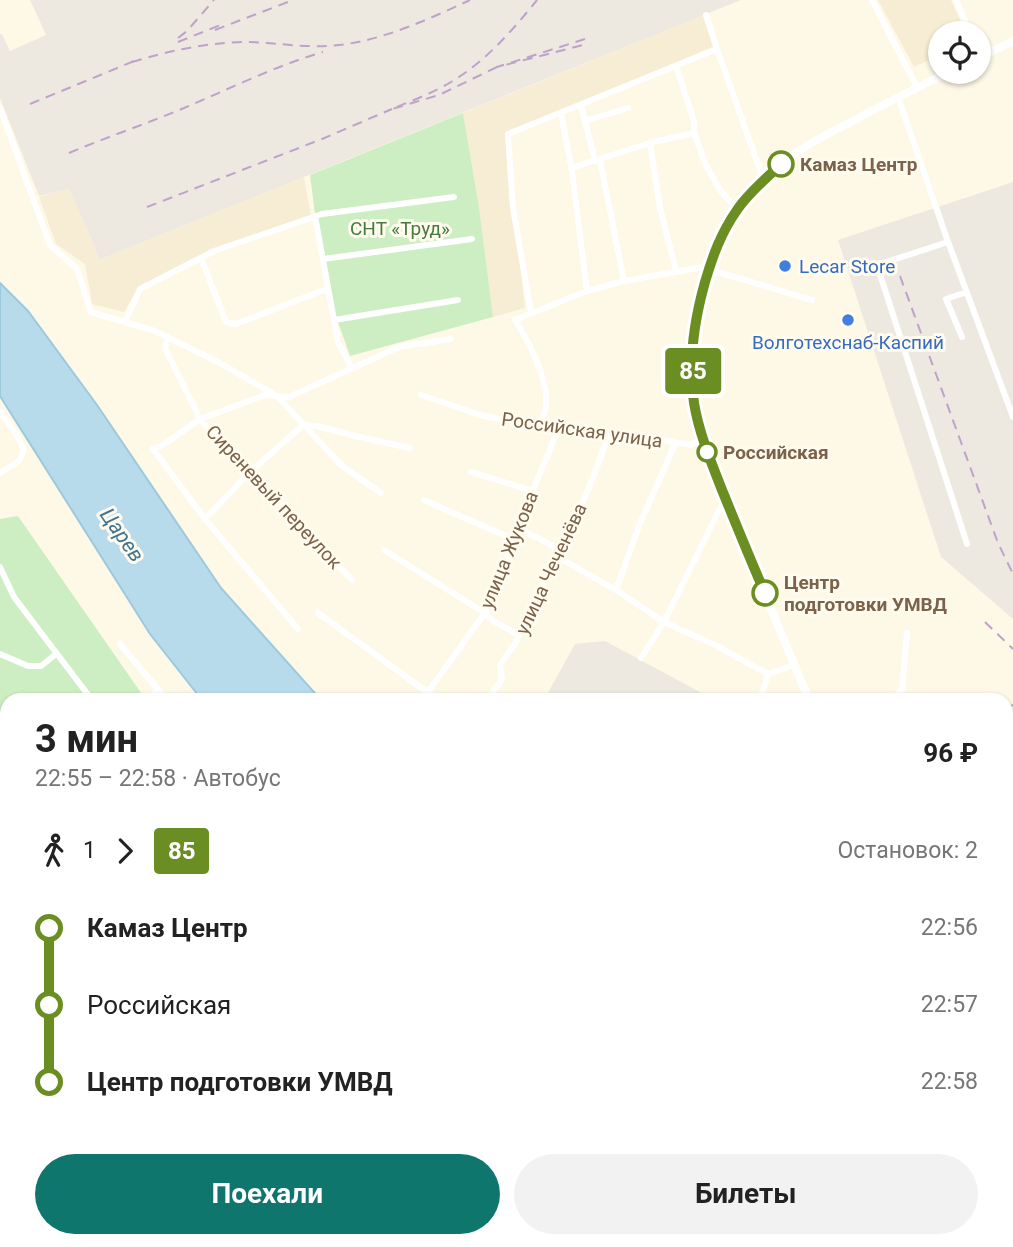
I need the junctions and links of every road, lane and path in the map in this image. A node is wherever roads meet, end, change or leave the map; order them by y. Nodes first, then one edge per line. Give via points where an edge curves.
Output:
1 (872, 0) edge
2 (956, 0) edge
3 (706, 15) dead end
4 (965, 21) edge
5 (1013, 41) edge
6 (717, 49) junction
7 (991, 50) edge
8 (676, 66) junction
9 (928, 82) edge
10 (917, 87) junction
11 (898, 97) junction
12 (581, 105) junction
13 (0, 108) edge
14 (628, 108) dead end
15 (561, 113) junction
16 (585, 121) junction
17 (694, 134) junction
18 (650, 143) junction
19 (598, 160) junction
20 (571, 168) junction
21 (764, 181) junction
22 (454, 197) dead end
23 (737, 209) junction
24 (315, 216) junction
25 (472, 239) dead end
26 (948, 242) junction
27 (201, 258) junction
28 (323, 259) junction
29 (708, 268) junction
30 (676, 271) junction
31 (624, 281) junction
32 (327, 289) junction
33 (587, 290) junction
34 (967, 292) junction
35 (458, 300) dead end
36 (812, 300) dead end
37 (531, 313) junction
38 (334, 320) junction
39 (125, 322) junction
40 (168, 337) junction
41 (962, 337) dead end
42 (450, 339) dead end
43 (352, 368) junction
44 (421, 395) dead end
45 (276, 396) junction
46 (0, 411) edge
47 (1013, 417) edge
48 (201, 419) junction
49 (303, 425) junction
50 (559, 427) junction
51 (541, 428) junction
52 (610, 432) junction
53 (702, 439) junction
54 (675, 443) junction
55 (410, 448) dead end
56 (471, 472) dead end
57 (0, 473) edge
58 (250, 473) junction
59 (533, 491) junction
60 (381, 493) dead end
61 (725, 498) junction
62 (424, 500) dead end
63 (205, 519) junction
64 (518, 528) junction
65 (513, 539) junction
66 (967, 544) dead end
67 (384, 550) dead end
68 (558, 552) junction
69 (0, 567) edge
70 (352, 580) dead end
71 (9, 588) junction
72 (0, 590) edge
73 (616, 590) junction
74 (318, 613) dead end
75 (485, 613) junction
76 (664, 622) junction
77 (298, 629) dead end
78 (907, 633) dead end
79 (519, 635) junction
80 (120, 644) dead end
81 (0, 654) edge
82 (56, 654) junction
83 (641, 658) dead end
84 (794, 665) junction
85 (768, 674) junction
86 (158, 689) junction
87 (427, 692) joint
88 (87, 693) edge
89 (154, 693) edge
90 (161, 693) edge
91 (492, 693) edge
92 (762, 693) edge
93 (806, 693) edge
94 (898, 693) edge

1 - 10 street
2 - 4 street
3 - 6 street
5 - 7 street
6 - 8 street
6 - 21 street
8 - 12 street
8 - 17 street
9 - 10 street
10 - 11 street
11 - 21 street via 813,142
11 - 26 street
12 - 15 street
12 - 16 street
13 - 39 street via 50,245 77,269 91,312
14 - 16 street
15 - 20 street
15 - 37 street via 509,134 513,208
16 - 19 street
17 - 18 street
17 - 23 street via 720,190
18 - 19 street
18 - 30 street
19 - 20 street
19 - 31 street
20 - 33 street
21 - 23 street
22 - 24 street
23 - 29 street
24 - 27 street
24 - 28 street
25 - 28 street
26 - 34 street
26 - 66 street via 877,265
27 - 32 street via 226,321 236,324
27 - 39 street via 140,289
28 - 32 street
29 - 30 street
29 - 36 street
29 - 53 street via 692,356 694,403
30 - 31 street
31 - 33 street
32 - 38 street
33 - 37 street
34 - 41 street via 946,299
34 - 47 street
35 - 38 street
37 - 51 street via 515,320 547,397
38 - 43 street via 338,342
39 - 40 street
40 - 45 street
40 - 48 street, Сиреневый переулок via 166,348
42 - 43 street via 399,347
43 - 45 street via 289,397
44 - 51 street, Российская улица via 480,415
45 - 48 street via 265,395
45 - 49 street
46 - 57 street via 24,450 19,461
48 - 58 street, Сиреневый переулок
48 - 63 street via 153,449
49 - 55 street
49 - 58 street
49 - 60 street via 341,465
50 - 51 street, Российская улица
50 - 52 street, Российская улица
50 - 59 street, улица Жукова
52 - 54 street, Российская улица
52 - 68 street, улица Чеченёва
53 - 54 street, Российская улица via 691,445
53 - 61 street
54 - 73 street
56 - 59 street
58 - 63 street
58 - 70 street, Сиреневый переулок
59 - 64 street, улица Жукова
61 - 76 street
61 - 84 street
62 - 65 street
63 - 77 street
64 - 65 street, улица Жукова
64 - 68 street
65 - 75 street, улица Жукова
67 - 75 street
68 - 73 street
68 - 79 street, улица Чеченёва
69 - 71 street
71 - 72 street
71 - 82 street
73 - 76 street
74 - 87 street
75 - 79 street
75 - 87 street, улица Жукова
76 - 83 street
76 - 85 street
78 - 94 street
79 - 91 street, улица Чеченёва via 500,665 502,680
80 - 86 street
81 - 82 street via 28,666 41,666
82 - 88 street
84 - 85 street
84 - 93 street
85 - 92 street
86 - 89 street
86 - 90 street

